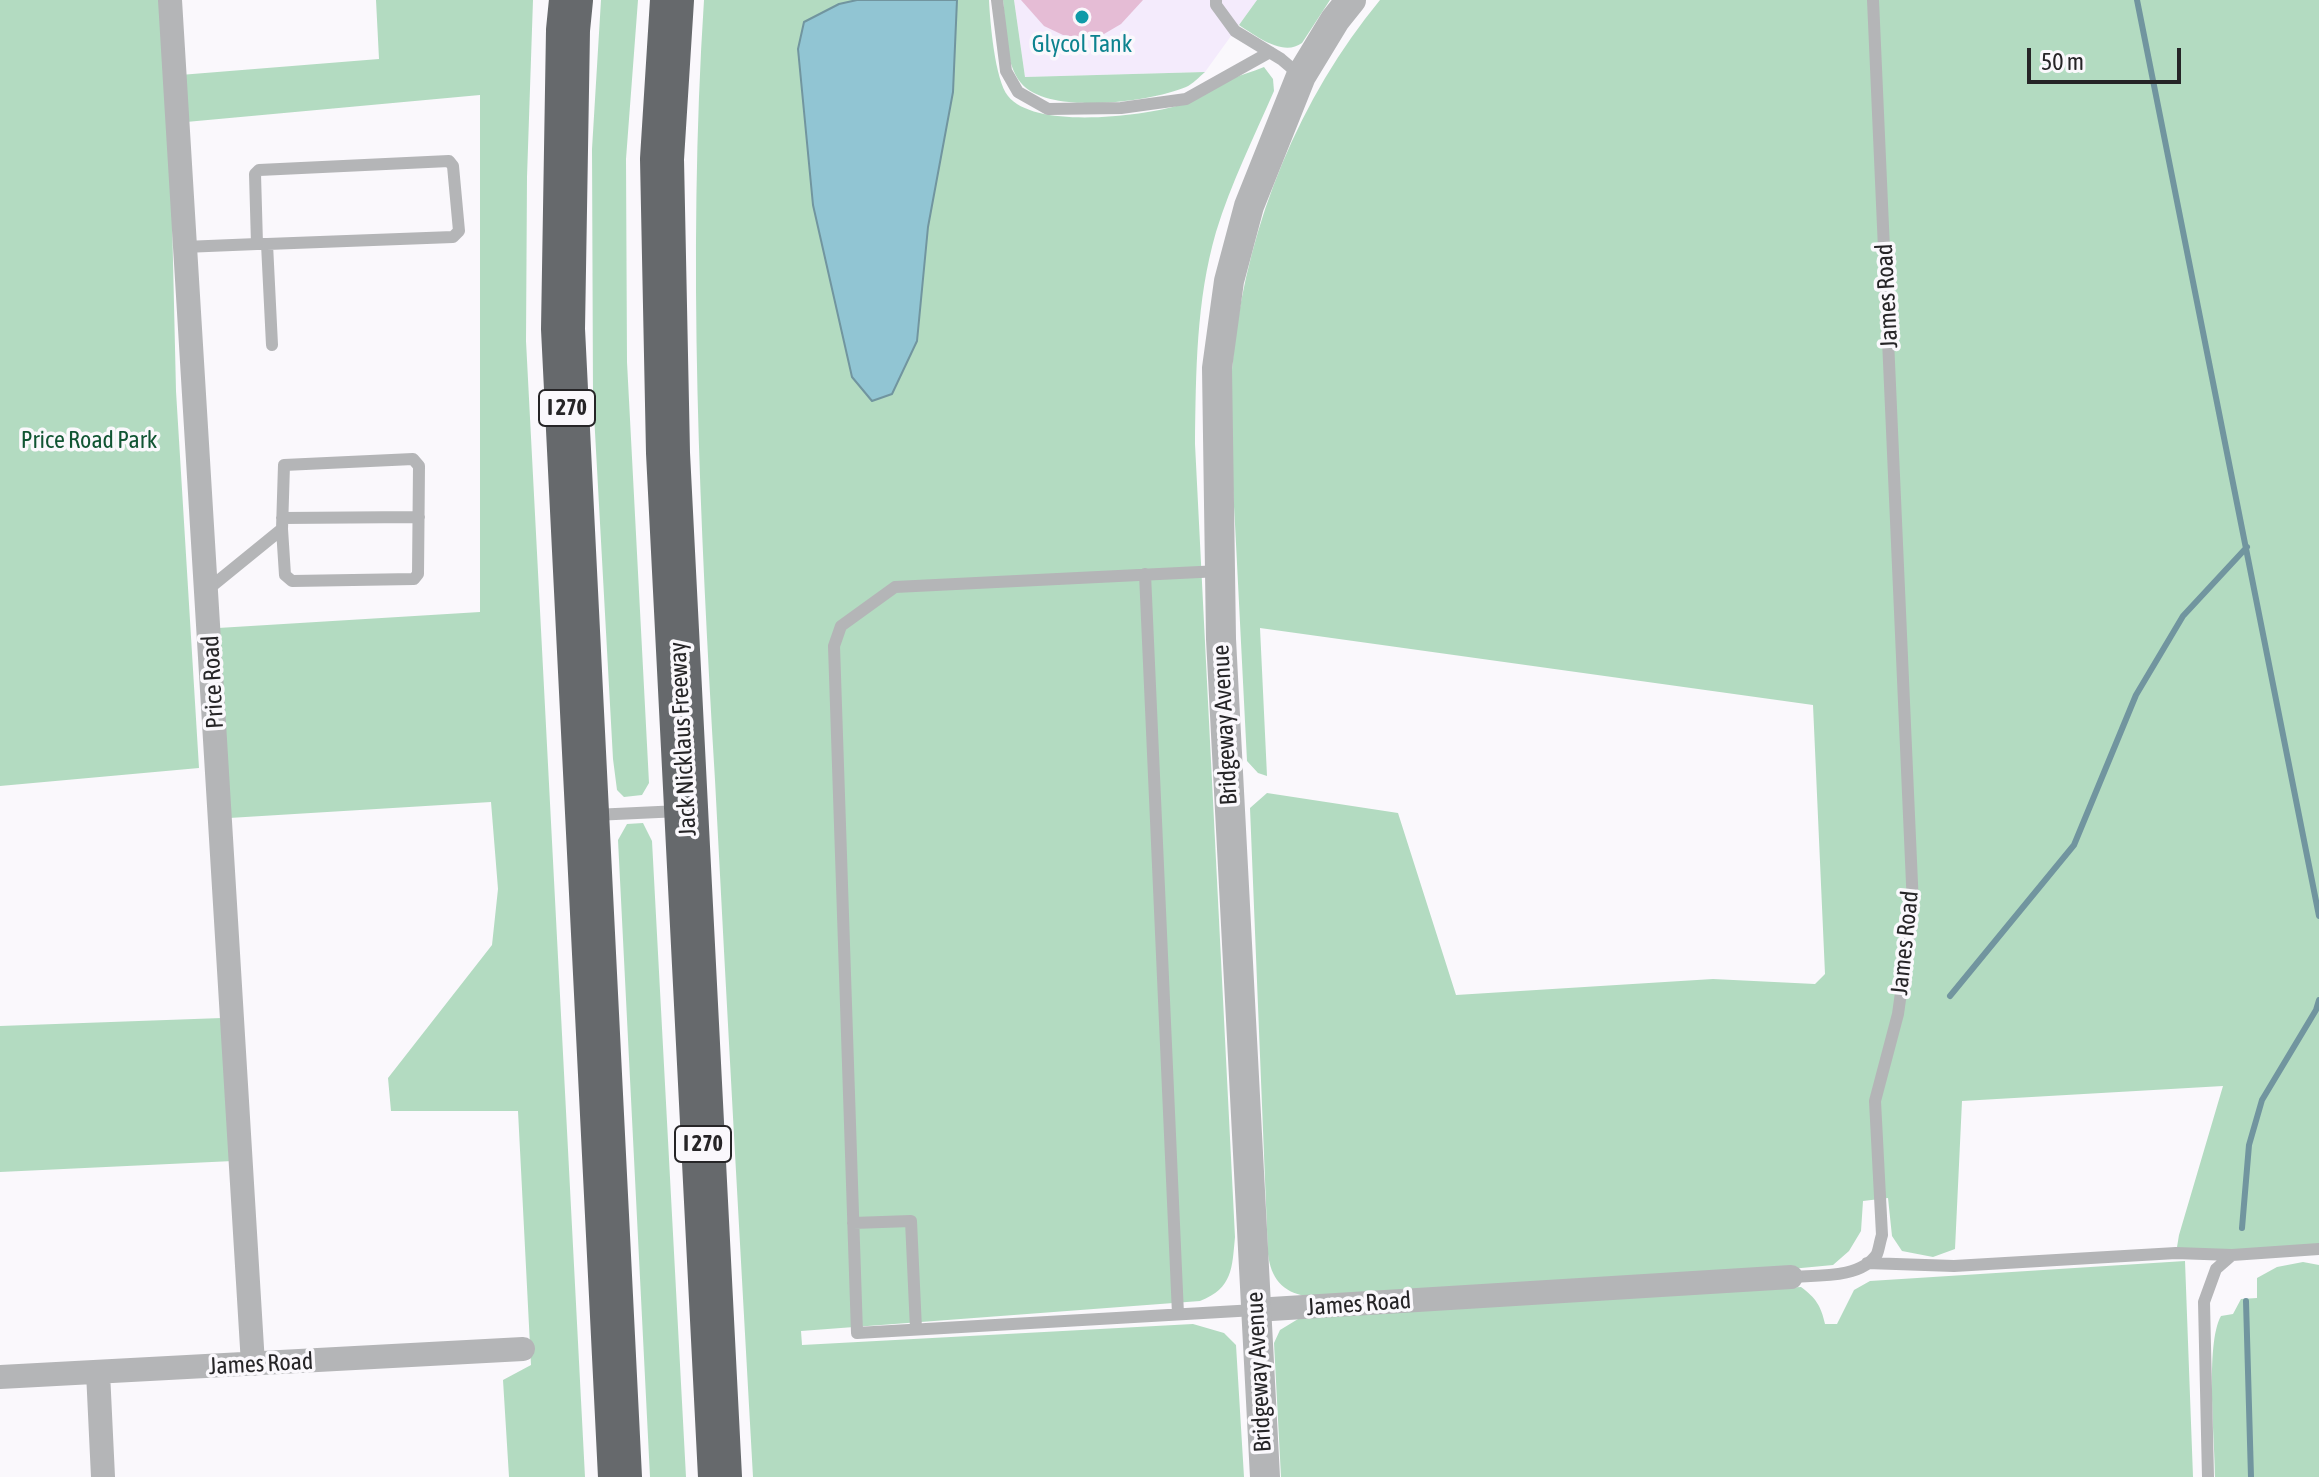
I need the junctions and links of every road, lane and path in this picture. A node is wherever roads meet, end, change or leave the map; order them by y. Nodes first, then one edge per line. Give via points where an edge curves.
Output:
1 (170, 0) edge
2 (571, 0) edge
3 (672, 0) edge
4 (997, 0) edge
5 (1216, 0) edge
6 (1351, 0) edge
7 (1873, 0) edge
8 (1270, 52) junction
9 (1301, 76) junction
10 (262, 244) junction
11 (184, 247) junction
12 (272, 345) dead end
13 (419, 517) junction
14 (282, 524) junction
15 (1220, 571) junction
16 (1145, 574) junction
17 (207, 590) junction
18 (686, 810) junction
19 (587, 815) junction
20 (853, 1223) junction
21 (2319, 1249) edge
22 (2232, 1255) junction
23 (1867, 1263) junction
24 (1791, 1277) joint
25 (1255, 1310) junction
26 (1178, 1314) junction
27 (916, 1329) junction
28 (523, 1349) dead end
29 (253, 1364) junction
30 (98, 1372) junction
31 (0, 1377) edge
32 (103, 1477) edge
33 (620, 1477) edge
34 (720, 1477) edge
35 (1265, 1477) edge
36 (2208, 1477) edge

1 - 11 street, Price Road
2 - 19 highway, I 270 via 563,329
3 - 18 highway, Jack Nicklaus Freeway / I 270 via 662,175 668,453
4 - 8 lane via 1006,71 1018,92 1048,109 1121,108 1186,99
5 - 8 lane via 1235,31
6 - 9 street, Bridgeway Avenue
7 - 23 lane, James Road via 1913,906 1898,1014 1875,1101 1882,1235 1876,1255
8 - 9 lane
9 - 15 street, Bridgeway Avenue via 1249,206 1229,281 1217,368
10 - 10 lane via 453,237 459,231 453,166 449,161 259,170 255,174
10 - 11 lane
10 - 12 lane
11 - 17 street, Price Road
13 - 14 lane
13 - 14 lane via 414,579 292,581 285,575
13 - 14 lane via 419,466 413,459 284,465
14 - 17 lane
15 - 16 lane
15 - 25 street, Bridgeway Avenue
16 - 20 lane via 895,587 841,626 834,646
16 - 26 lane
17 - 29 street, Price Road
18 - 19 lane
18 - 34 highway, Jack Nicklaus Freeway / I 270
19 - 33 highway, I 270
20 - 27 lane via 911,1221
20 - 27 lane via 857,1333
21 - 22 lane
22 - 23 lane via 2176,1253 1954,1266
22 - 36 lane via 2216,1269 2204,1302
23 - 24 lane, James Road via 1837,1274
24 - 25 street, James Road
25 - 26 lane
25 - 35 street, Bridgeway Avenue
26 - 27 lane
28 - 29 street, James Road
29 - 30 street, James Road
30 - 31 street, James Road
30 - 32 street

